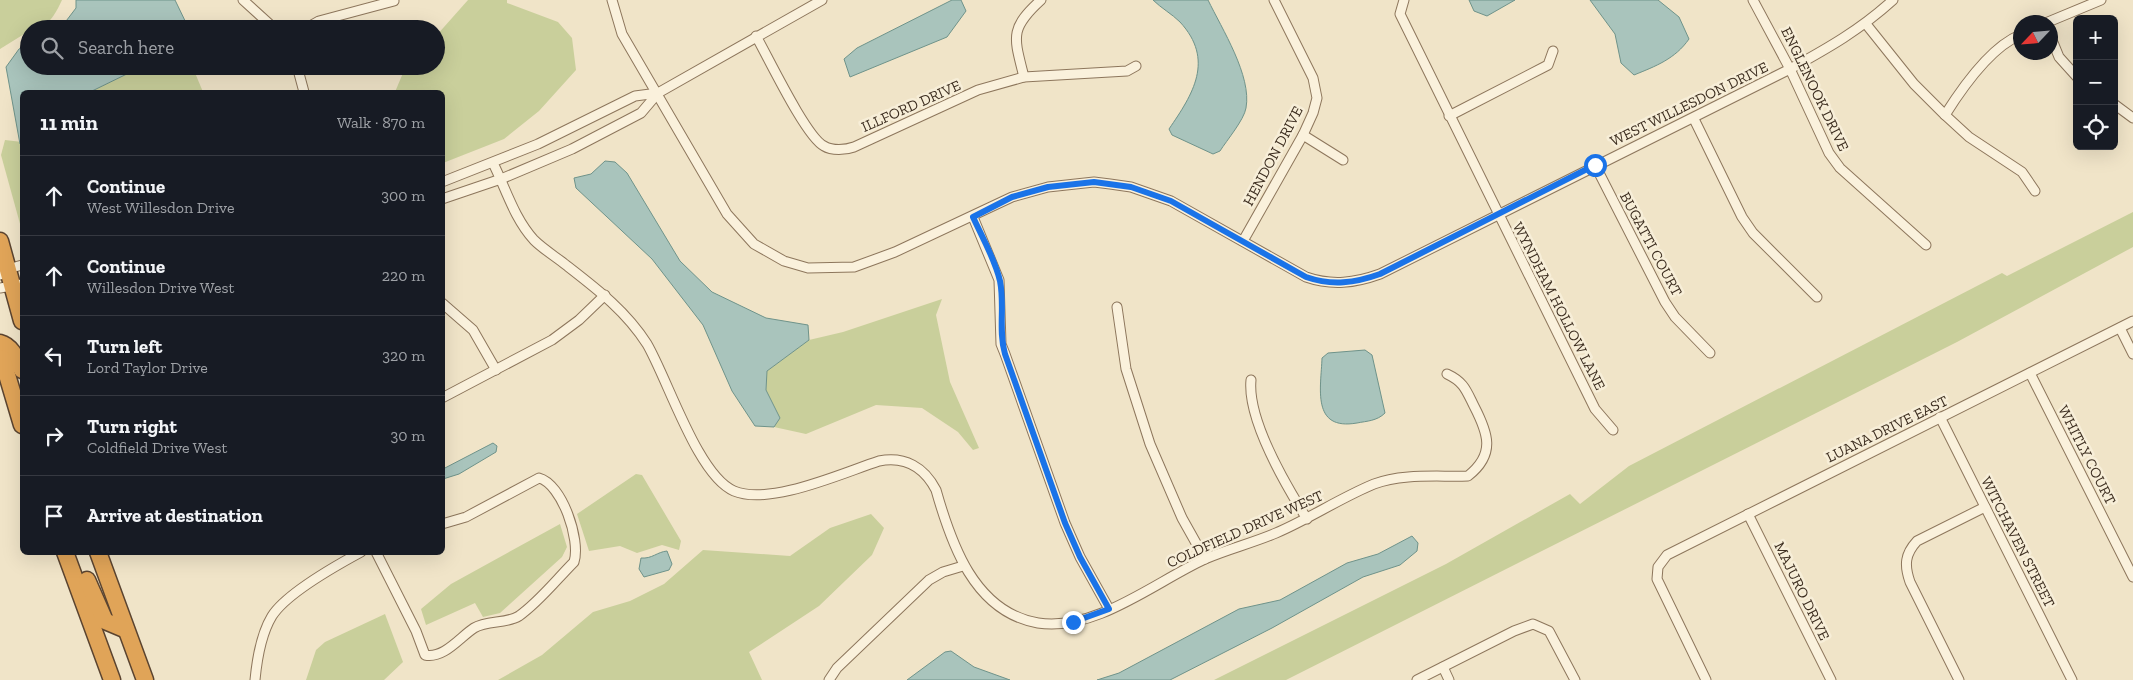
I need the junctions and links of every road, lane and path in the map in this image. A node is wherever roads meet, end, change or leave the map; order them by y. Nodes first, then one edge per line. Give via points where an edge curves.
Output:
1 (243, 0) edge
2 (612, 0) edge
3 (822, 0) edge
4 (1041, 0) edge
5 (1274, 0) edge
6 (1404, 0) edge
7 (1753, 0) edge
8 (1893, 0) edge
9 (2100, 0) edge
10 (394, 1) edge
11 (2058, 18) edge
12 (264, 20) edge
13 (324, 20) edge
14 (1866, 24) junction
15 (756, 36) junction
16 (2013, 39) edge
17 (1553, 51) dead end
18 (2058, 55) edge
19 (1136, 66) dead end
20 (1790, 69) junction
21 (2073, 73) edge
22 (300, 75) edge
23 (1024, 76) junction
24 (304, 90) edge
25 (658, 93) junction
26 (2115, 105) edge
27 (1945, 115) junction
28 (1449, 116) junction
29 (2133, 118) edge
30 (1694, 119) junction
31 (1303, 135) junction
32 (1343, 160) dead end
33 (493, 164) junction
34 (1595, 165) junction
35 (501, 179) junction
36 (445, 181) edge
37 (2035, 192) dead end
38 (445, 198) edge
39 (1498, 215) junction
40 (973, 217) junction
41 (0, 241) edge
42 (1243, 241) junction
43 (1926, 246) dead end
44 (10, 270) edge
45 (12, 287) edge
46 (605, 295) junction
47 (1817, 297) dead end
48 (445, 306) edge
49 (1117, 307) dead end
50 (20, 314) edge
51 (2133, 321) edge
52 (2120, 328) junction
53 (1, 350) edge
54 (1710, 353) dead end
55 (2133, 354) edge
56 (20, 366) edge
57 (496, 370) junction
58 (2030, 372) junction
59 (1447, 374) dead end
60 (1251, 380) dead end
61 (445, 396) edge
62 (1940, 417) junction
63 (20, 418) edge
64 (1613, 430) dead end
65 (1985, 507) junction
66 (1748, 514) junction
67 (1307, 519) junction
68 (445, 523) edge
69 (66, 555) edge
70 (78, 555) edge
71 (99, 555) edge
72 (356, 555) edge
73 (378, 555) edge
74 (1205, 559) junction
75 (963, 566) junction
76 (2133, 577) edge
77 (1109, 609) junction
78 (124, 628) junction
79 (1443, 667) junction
80 (112, 680) edge
81 (145, 680) edge
82 (255, 680) edge
83 (829, 680) edge
84 (1417, 680) edge
85 (1449, 680) edge
86 (1575, 680) edge
87 (1706, 680) edge
88 (1831, 680) edge
89 (1959, 680) edge
90 (2072, 680) edge

1 - 12 street
2 - 25 street, WEST WILLESDON DRIVE via 622,34
3 - 15 street
4 - 23 street via 1019,22 1016,33
5 - 31 street, HENDON DRIVE via 1316,90 1316,105
6 - 28 street, WYNDHAM HOLLOW LANE via 1400,14
7 - 20 street, ENGLENOOK DRIVE
8 - 14 street, WEST WILLESDON DRIVE
9 - 11 street
10 - 13 street
14 - 20 street, WEST WILLESDON DRIVE
14 - 27 street via 1914,84
15 - 23 street, ILLFORD DRIVE via 808,129 830,148 854,147 978,90
15 - 25 street
16 - 27 street via 1995,52
17 - 28 street via 1548,65
18 - 21 street
19 - 23 street, ILLFORD DRIVE via 1127,71
20 - 30 street, WEST WILLESDON DRIVE
20 - 43 street, ENGLENOOK DRIVE via 1840,168
22 - 24 street
25 - 33 street via 635,96
25 - 35 street via 641,113 572,149
25 - 40 street, WEST WILLESDON DRIVE via 727,214 754,244 784,261 808,268 854,267
26 - 29 street
27 - 37 street via 1969,138 2022,172
28 - 39 street, WYNDHAM HOLLOW LANE
30 - 34 street, WEST WILLESDON DRIVE
30 - 47 street via 1753,233
31 - 32 street
31 - 42 street, HENDON DRIVE
33 - 35 street, COLDFIELD DRIVE WEST
33 - 36 street
34 - 39 street, WEST WILLESDON DRIVE
34 - 54 street, BUGATTI COURT via 1665,302
35 - 38 street
35 - 46 street, COLDFIELD DRIVE WEST via 523,227 535,241
39 - 42 street, WEST WILLESDON DRIVE via 1380,274 1348,284 1306,277
39 - 64 street, WYNDHAM HOLLOW LANE via 1596,410
40 - 42 street, WEST WILLESDON DRIVE via 1012,197 1048,187 1094,182 1131,187 1171,201
40 - 77 street via 1000,280 1002,344 1018,392 1065,523
41 - 44 highway
44 - 45 highway
45 - 50 highway
46 - 57 street via 566,331
46 - 75 street, COLDFIELD DRIVE WEST via 630,319 648,346 704,463 721,484 746,496 774,495 879,461 903,461 914,465 930,479
48 - 57 street via 473,330
49 - 74 street via 1126,369 1150,444 1182,518
51 - 52 street, LUANA DRIVE EAST
52 - 55 street
52 - 58 street, LUANA DRIVE EAST
53 - 56 highway via 5,344
53 - 63 highway
57 - 61 street
58 - 62 street, LUANA DRIVE EAST
58 - 76 street, WHITLY COURT
59 - 67 street, COLDFIELD DRIVE WEST via 1460,380 1486,430 1484,459 1476,470 1468,476 1404,478 1375,484
60 - 67 street via 1250,394 1258,425 1292,496
62 - 65 street, WITCHAVEN STREET
62 - 66 street, LUANA DRIVE EAST
65 - 89 street via 1917,541 1908,553 1906,571
65 - 90 street, WITCHAVEN STREET
66 - 87 street, LUANA DRIVE EAST via 1667,555 1658,567 1659,585
66 - 88 street, MAJURO DRIVE
67 - 74 street, COLDFIELD DRIVE WEST
68 - 73 street via 466,516 539,478 552,486 564,507 576,542 576,555 574,562 520,615 480,626 431,656 425,655
69 - 80 highway
70 - 78 highway via 104,621
71 - 78 highway
72 - 82 street via 278,609 266,633
74 - 77 street, COLDFIELD DRIVE WEST
75 - 77 street, COLDFIELD DRIVE WEST via 990,599 1038,623 1073,622
75 - 83 street via 943,572 922,586 837,668
78 - 81 highway
79 - 84 street
79 - 85 street
79 - 86 street via 1533,624 1549,631

